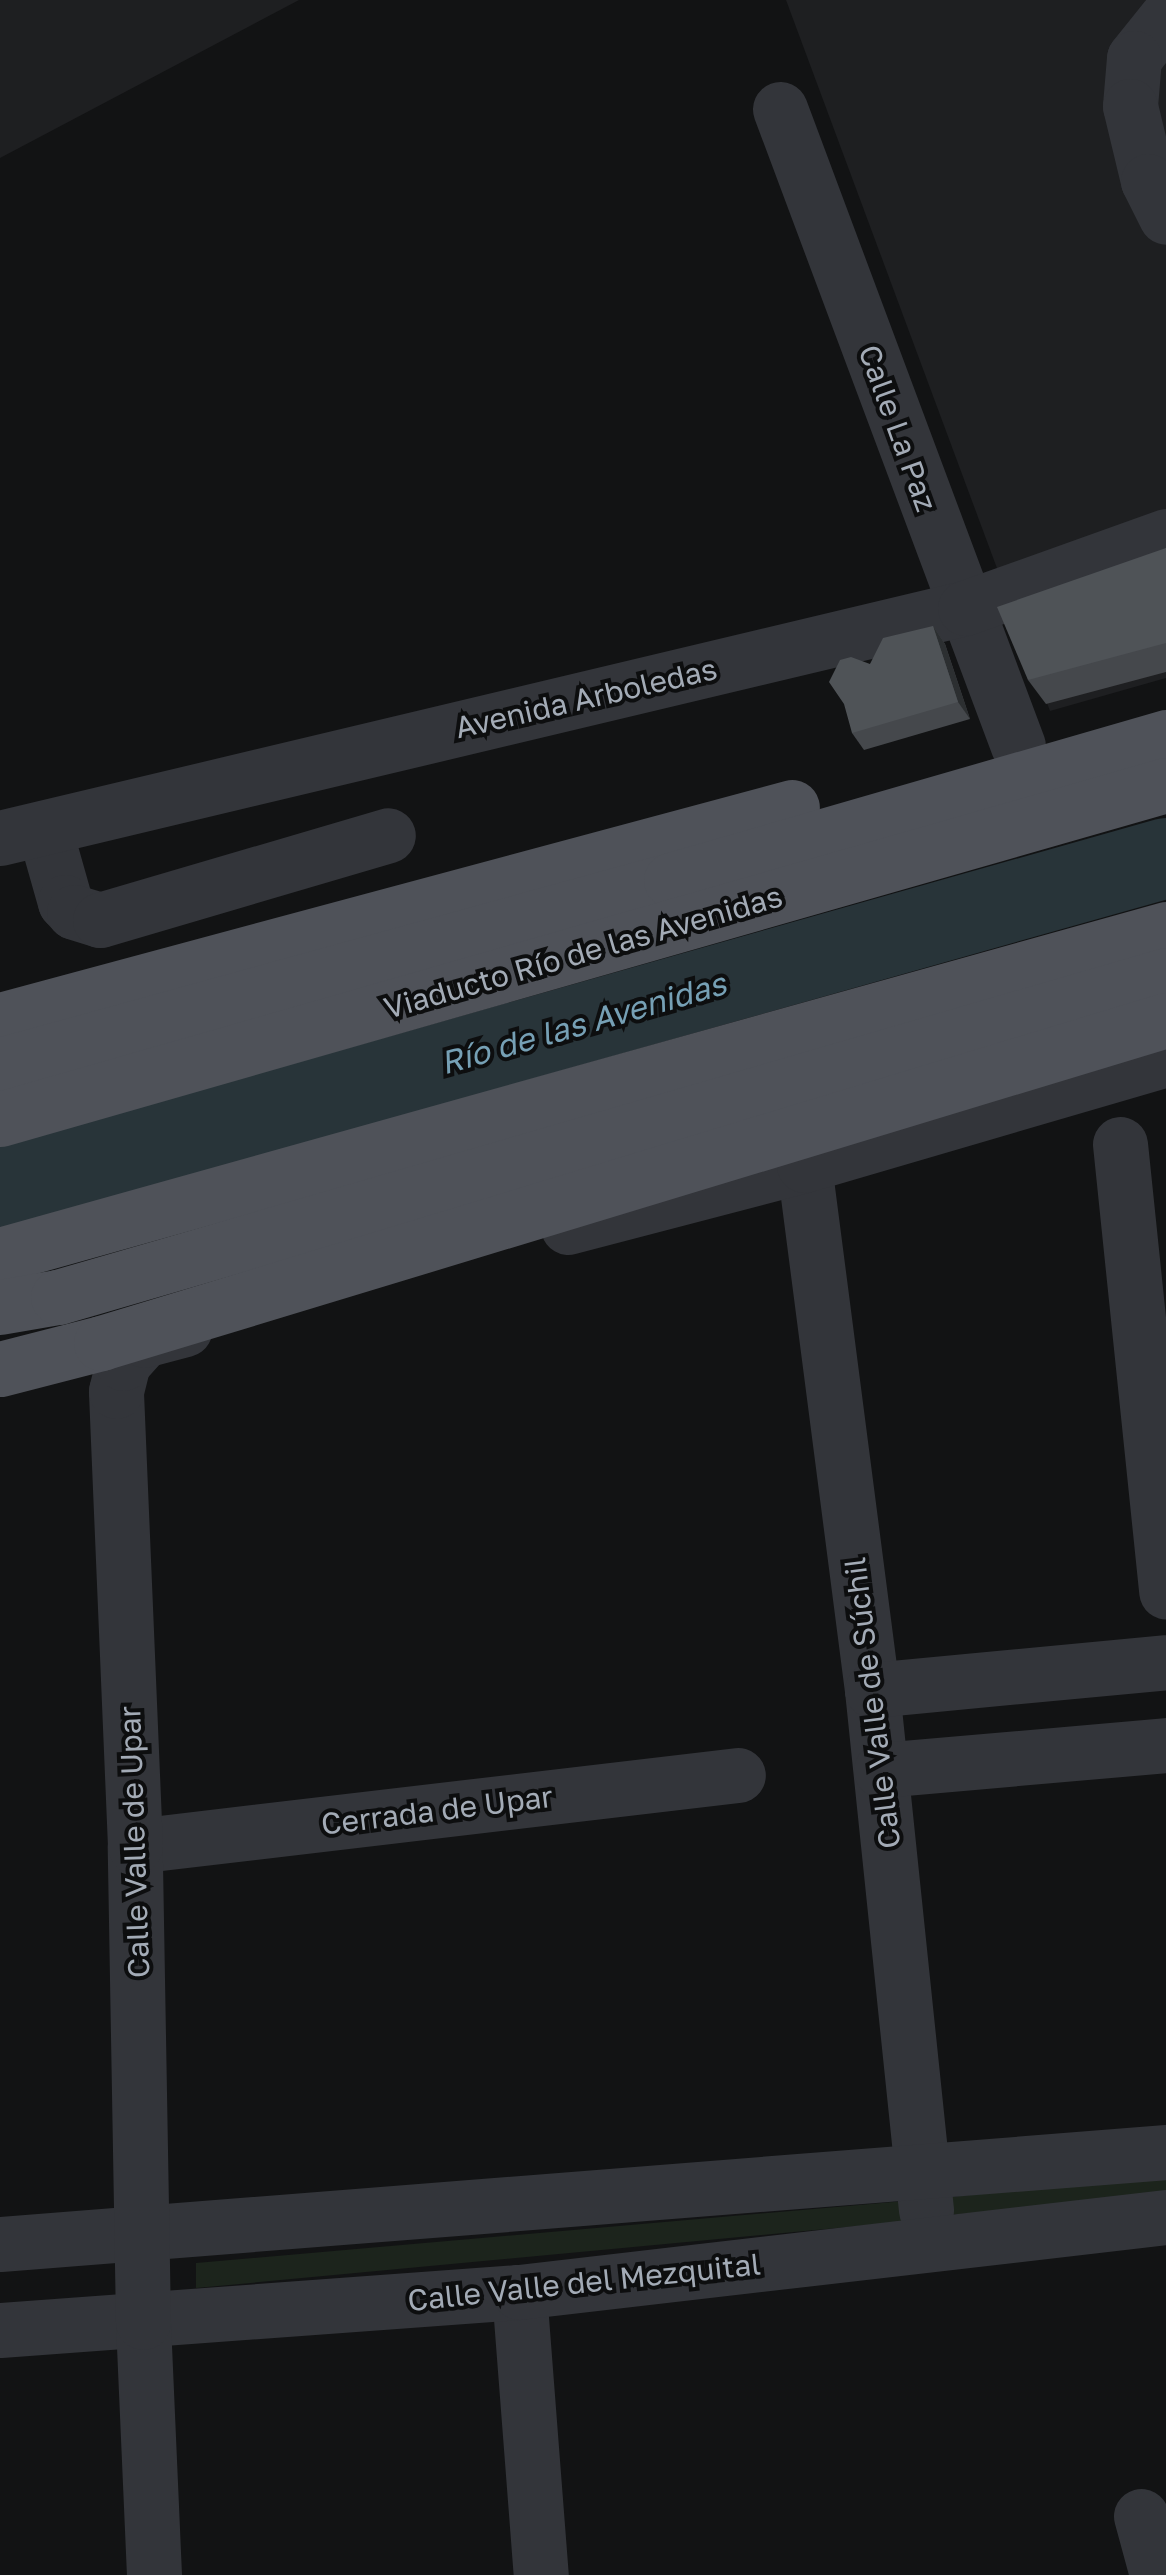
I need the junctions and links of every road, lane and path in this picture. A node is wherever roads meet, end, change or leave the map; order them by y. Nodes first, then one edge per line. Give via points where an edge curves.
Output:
1 (1166, 18) edge
2 (780, 109) dead end
3 (1166, 217) edge
4 (1166, 536) edge
5 (965, 608) junction
6 (1166, 704) edge
7 (1166, 738) edge
8 (1018, 746) junction
9 (1166, 785) edge
10 (22, 833) edge
11 (388, 834) dead end
12 (1166, 929) edge
13 (1166, 975) edge
14 (0, 1020) edge
15 (1166, 1020) edge
16 (1166, 1058) edge
17 (0, 1064) edge
18 (0, 1119) edge
19 (1120, 1144) dead end
20 (804, 1165) junction
21 (0, 1255) edge
22 (0, 1307) edge
23 (0, 1369) edge
24 (1166, 1592) edge
25 (1166, 1662) edge
26 (872, 1690) junction
27 (1166, 1745) edge
28 (881, 1770) junction
29 (738, 1775) dead end
30 (135, 1846) junction
31 (1166, 2152) edge
32 (923, 2172) junction
33 (1166, 2217) edge
34 (145, 2236) junction
35 (929, 2243) junction
36 (0, 2244) edge
37 (519, 2292) junction
38 (144, 2322) junction
39 (0, 2330) edge
40 (1141, 2516) dead end
41 (154, 2575) edge
42 (541, 2575) edge
43 (1157, 2575) edge

1 - 3 street via 1134,58 1130,106 1148,181
2 - 5 street, Calle La Paz
4 - 5 street, Avenida Arboledas
5 - 8 street, Calle La Paz
5 - 10 street, Avenida Arboledas
6 - 8 main road
7 - 17 main road
8 - 14 main road
9 - 18 main road, Viaducto Río de las Avenidas
10 - 11 street via 65,902 100,920
12 - 21 main road
13 - 22 main road via 58,1297
15 - 23 main road
16 - 20 street
19 - 24 street
20 - 26 street, Calle Valle de Súchil
20 - 30 street, Calle Valle de Upar via 144,1340 123,1363 116,1391
25 - 26 street
26 - 28 street, Calle Valle de Súchil
27 - 28 street
28 - 32 street, Calle Valle de Súchil
29 - 30 street, Cerrada de Upar
30 - 34 street, Calle Valle de Upar
31 - 32 street
32 - 34 street
32 - 35 street, Calle Valle de Súchil
33 - 35 street, Calle Valle del Mezquital
34 - 36 street
34 - 38 street, Calle Valle de Upar
35 - 37 street, Calle Valle del Mezquital
37 - 38 street, Calle Valle del Mezquital
37 - 42 street
38 - 39 street, Calle Valle del Mezquital
38 - 41 street, Calle Valle de Upar
40 - 43 street

